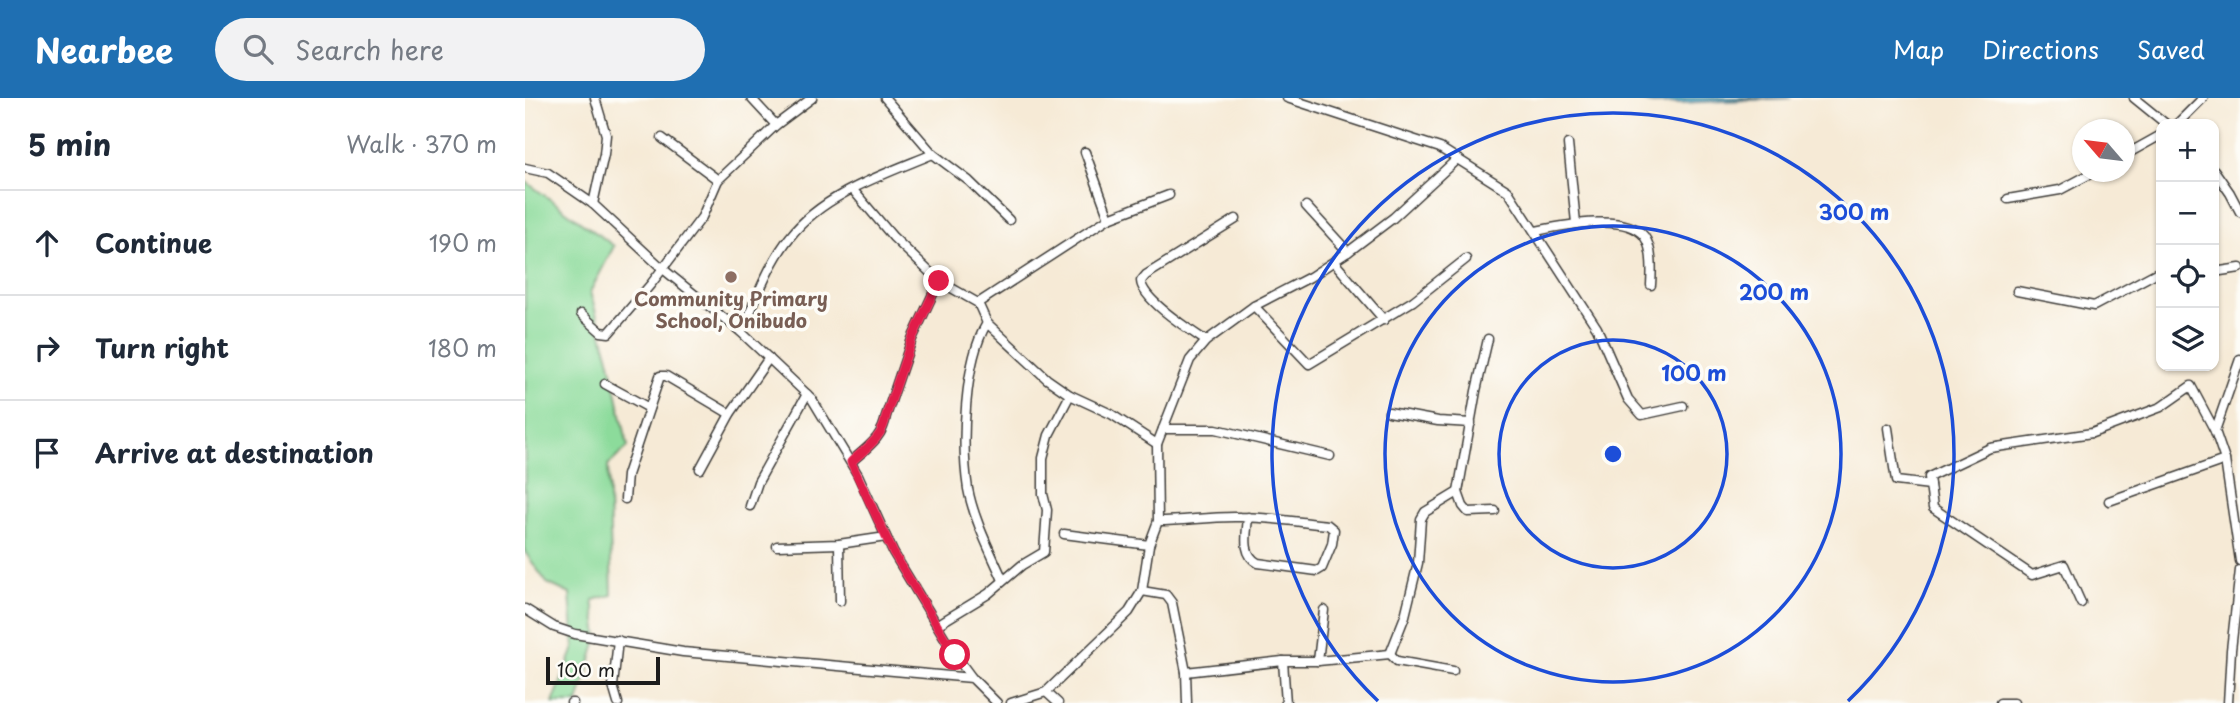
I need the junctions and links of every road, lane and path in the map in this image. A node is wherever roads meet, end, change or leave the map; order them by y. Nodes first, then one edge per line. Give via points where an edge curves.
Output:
1 (596, 98) edge
2 (751, 98) edge
3 (812, 98) edge
4 (885, 98) edge
5 (1287, 98) edge
6 (2134, 98) edge
7 (2203, 98) edge
8 (2159, 119) edge
9 (2182, 119) edge
10 (776, 125) junction
11 (662, 138) dead end
12 (2156, 138) edge
13 (1567, 145) dead end
14 (2135, 149) edge
15 (1085, 152) dead end
16 (933, 153) junction
17 (1456, 160) junction
18 (525, 168) edge
19 (2219, 177) edge
20 (718, 180) junction
21 (2076, 182) edge
22 (853, 190) junction
23 (1169, 195) dead end
24 (2008, 199) dead end
25 (593, 204) junction
26 (1306, 206) dead end
27 (2240, 212) edge
28 (1109, 218) junction
29 (1236, 219) dead end
30 (1009, 220) dead end
31 (1576, 223) junction
32 (1536, 231) junction
33 (1348, 252) junction
34 (1466, 259) dead end
35 (1334, 261) junction
36 (2240, 268) edge
37 (663, 269) junction
38 (2219, 271) edge
39 (2156, 273) edge
40 (939, 281) junction
41 (1651, 285) dead end
42 (2017, 291) dead end
43 (978, 303) junction
44 (1254, 306) junction
45 (581, 314) dead end
46 (1384, 320) junction
47 (987, 323) junction
48 (741, 332) junction
49 (1488, 340) dead end
50 (1206, 341) junction
51 (769, 358) junction
52 (2240, 359) edge
53 (605, 384) dead end
54 (807, 394) junction
55 (1070, 395) junction
56 (1683, 407) dead end
57 (649, 408) junction
58 (1389, 412) dead end
59 (730, 414) junction
60 (1471, 423) junction
61 (1888, 428) dead end
62 (1163, 429) junction
63 (2215, 431) junction
64 (1157, 444) junction
65 (1330, 456) dead end
66 (2225, 460) junction
67 (851, 462) junction
68 (700, 469) dead end
69 (1930, 485) junction
70 (1458, 492) junction
71 (625, 499) dead end
72 (2109, 500) dead end
73 (750, 506) dead end
74 (1495, 511) dead end
75 (1248, 517) junction
76 (1158, 520) junction
77 (2237, 524) edge
78 (1064, 534) dead end
79 (886, 537) junction
80 (839, 544) junction
81 (1149, 545) junction
82 (777, 546) dead end
83 (2240, 561) edge
84 (2240, 570) edge
85 (1003, 580) junction
86 (1142, 591) junction
87 (840, 601) dead end
88 (2081, 603) dead end
89 (525, 608) edge
90 (1324, 610) dead end
91 (937, 625) junction
92 (618, 640) junction
93 (2236, 651) edge
94 (1390, 654) junction
95 (1283, 661) junction
96 (1318, 661) junction
97 (1186, 671) junction
98 (1453, 671) dead end
99 (972, 678) junction
100 (1046, 692) junction
101 (615, 702) edge
102 (997, 703) edge
103 (1011, 703) edge
104 (1058, 703) edge
105 (1187, 703) edge
106 (1286, 703) edge
107 (2000, 703) edge
108 (2014, 703) edge
109 (2228, 703) edge

1 - 25 street via 606,135
2 - 10 street
3 - 10 street
4 - 16 street
5 - 17 street via 1440,148
6 - 8 street
7 - 9 street
10 - 20 street
11 - 20 street
12 - 14 street
13 - 31 street
15 - 28 street
16 - 22 street
16 - 30 street
17 - 32 street via 1508,191
17 - 33 street
18 - 25 street via 548,173
19 - 27 street
20 - 37 street via 702,217
21 - 24 street via 2060,190
22 - 40 street
22 - 48 street via 822,207 789,237
23 - 28 street
25 - 37 street
26 - 33 street
28 - 43 street
29 - 50 street via 1141,281 1143,291
31 - 32 street
31 - 41 street via 1636,229 1645,237
32 - 56 street via 1597,328 1636,410 1642,415
33 - 35 street
34 - 46 street
35 - 44 street
35 - 46 street
36 - 38 street
37 - 45 street via 609,333 601,332
37 - 48 street
39 - 42 street via 2094,306
40 - 43 street
40 - 67 street via 912,339 881,434
43 - 47 street
44 - 46 street via 1309,364
44 - 50 street
47 - 55 street
47 - 85 street via 968,385 968,489
48 - 51 street
49 - 60 street
50 - 62 street via 1186,367
51 - 54 street
51 - 59 street
52 - 63 street
53 - 57 street
54 - 67 street
54 - 73 street via 758,482
55 - 64 street via 1111,414
55 - 85 street via 1049,435 1043,458 1044,552
57 - 59 street via 663,374
57 - 71 street via 627,475
58 - 60 street
59 - 68 street
60 - 70 street
61 - 69 street via 1896,481
62 - 64 street
62 - 65 street via 1216,429
63 - 66 street
63 - 69 street via 2191,386 2161,407 2092,433 1990,448 1929,477
64 - 76 street
66 - 72 street
66 - 77 street
67 - 79 street
69 - 88 street via 1934,508 2032,575 2064,565
70 - 74 street via 1468,512
70 - 94 street via 1421,519 1418,563
75 - 75 street via 1331,526 1333,538 1322,568 1317,571 1251,559 1247,553
75 - 76 street
76 - 81 street
77 - 83 street
78 - 81 street
79 - 80 street
79 - 91 street
80 - 82 street
80 - 87 street
81 - 86 street
84 - 93 street
85 - 91 street
86 - 97 street via 1166,595 1173,603
86 - 100 street via 1129,612
89 - 92 street via 554,627
90 - 96 street
91 - 99 street
92 - 99 street via 683,652
92 - 101 street
93 - 109 street
94 - 96 street
94 - 98 street via 1397,661
95 - 96 street
95 - 97 street
95 - 106 street
97 - 105 street
99 - 102 street
100 - 103 street
100 - 104 street
107 - 108 street

